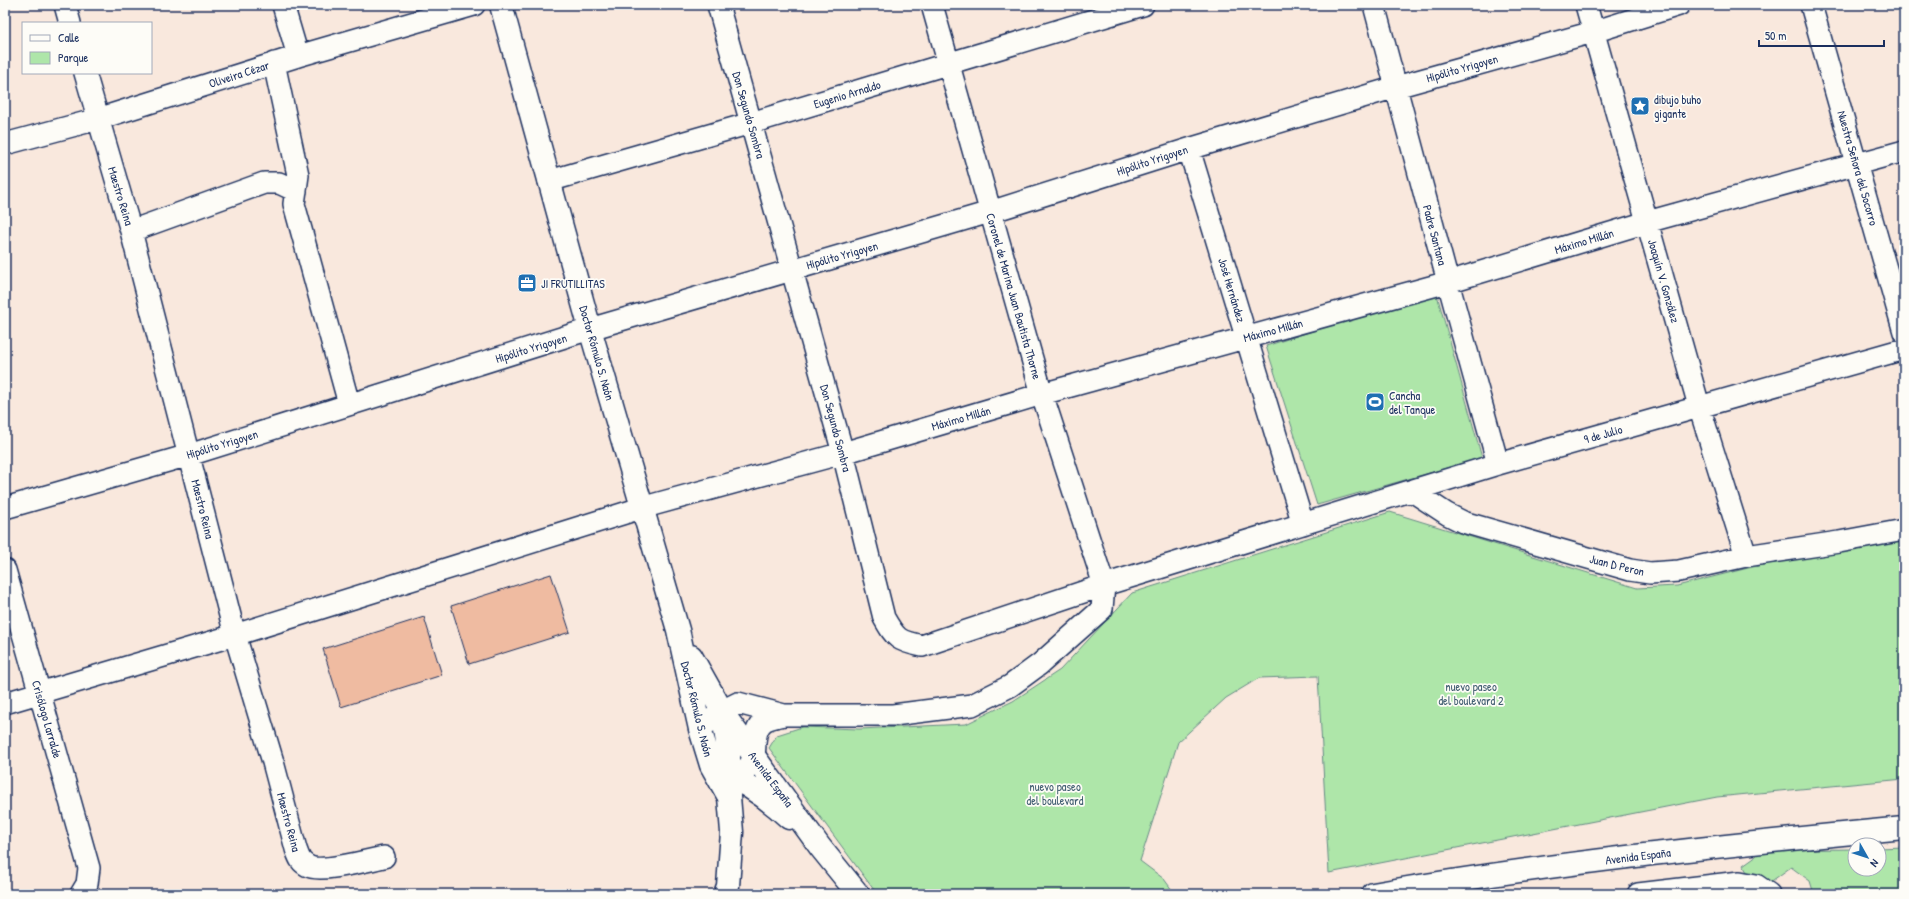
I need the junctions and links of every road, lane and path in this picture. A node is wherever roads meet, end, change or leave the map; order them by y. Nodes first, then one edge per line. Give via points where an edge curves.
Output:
1 (65, 5) edge
2 (283, 5) edge
3 (474, 5) edge
4 (501, 5) edge
5 (718, 5) edge
6 (932, 5) edge
7 (1143, 5) edge
8 (1374, 5) edge
9 (1586, 5) edge
10 (1680, 5) edge
11 (1811, 5) edge
12 (70, 22) edge
13 (1593, 32) junction
14 (298, 56) junction
15 (274, 63) junction
16 (948, 64) junction
17 (85, 74) edge
18 (1396, 87) junction
19 (98, 119) junction
20 (751, 123) junction
21 (5, 144) edge
22 (1189, 149) junction
23 (1904, 151) edge
24 (1856, 164) junction
25 (549, 181) junction
26 (296, 191) junction
27 (990, 212) junction
28 (1647, 222) junction
29 (131, 231) junction
30 (792, 270) junction
31 (1448, 282) junction
32 (590, 329) junction
33 (1904, 332) edge
34 (1247, 337) junction
35 (1904, 350) edge
36 (1042, 394) junction
37 (349, 404) junction
38 (1699, 406) junction
39 (843, 453) junction
40 (189, 455) junction
41 (1498, 464) junction
42 (1412, 491) junction
43 (5, 508) edge
44 (641, 508) junction
45 (1303, 524) junction
46 (1904, 530) edge
47 (1746, 556) junction
48 (5, 570) edge
49 (1104, 585) junction
50 (678, 630) junction
51 (235, 635) junction
52 (39, 692) junction
53 (5, 703) edge
54 (722, 711) junction
55 (784, 715) junction
56 (700, 729) junction
57 (754, 755) junction
58 (728, 785) junction
59 (756, 792) junction
60 (1904, 828) edge
61 (820, 847) junction
62 (384, 857) dead end
63 (1442, 888) edge
64 (81, 894) edge
65 (726, 894) edge
66 (858, 894) edge
67 (1373, 894) edge
68 (1638, 894) edge
69 (1769, 894) edge

1 - 12 street
2 - 14 street
3 - 14 street, Oliveira Cézar
4 - 25 main road, Doctor Rómulo S. Naón
5 - 20 street, Don Segundo Sombra
6 - 16 street, Coronel de Marina Juan Bautista Thorne
7 - 16 street, Eugenio Arnaldo
8 - 18 street, Padre Santana
9 - 13 street, Joaquín V. González
10 - 13 street, Hipólito Yrigoyen
11 - 24 street, Nuestra Señora del Socorro
13 - 18 street, Hipólito Yrigoyen
13 - 28 street, Joaquín V. González
14 - 15 street, Oliveira Cézar
15 - 19 street, Oliveira Cézar
15 - 26 street via 298,175
16 - 20 street, Eugenio Arnaldo
16 - 27 street, Coronel de Marina Juan Bautista Thorne
17 - 19 street, Maestro Reina
18 - 22 street, Hipólito Yrigoyen
18 - 31 street, Padre Santana
19 - 21 street, Oliveira Cézar
19 - 29 street, Maestro Reina
20 - 25 street, Eugenio Arnaldo
20 - 30 street, Don Segundo Sombra
22 - 27 street, Hipólito Yrigoyen
22 - 34 street, José Hernández
23 - 24 street, Máximo Millán
24 - 28 street, Máximo Millán
24 - 33 street, Nuestra Señora del Socorro
25 - 32 main road, Doctor Rómulo S. Naón
26 - 29 street via 279,183 264,183
26 - 37 street via 294,204
27 - 30 street, Hipólito Yrigoyen
27 - 36 street, Coronel de Marina Juan Bautista Thorne
28 - 31 street, Máximo Millán
28 - 38 street, Joaquín V. González
29 - 40 street, Maestro Reina
30 - 32 street, Hipólito Yrigoyen
30 - 39 street, Don Segundo Sombra
31 - 34 street, Máximo Millán
31 - 41 street, Padre Santana
32 - 37 street, Hipólito Yrigoyen
32 - 44 main road, Doctor Rómulo S. Naón
34 - 36 street, Máximo Millán
34 - 45 street, José Hernández
35 - 38 street, 9 de Julio
36 - 39 street, Máximo Millán
36 - 49 street, Coronel de Marina Juan Bautista Thorne
37 - 40 street, Hipólito Yrigoyen
38 - 41 street, 9 de Julio
38 - 47 street, Joaquín V. González
39 - 44 street, Máximo Millán
39 - 49 street, Don Segundo Sombra via 884,618 892,632 903,642 922,646
40 - 43 street, Hipólito Yrigoyen
40 - 51 street, Maestro Reina
41 - 42 street, 9 de Julio
42 - 45 street, 9 de Julio
42 - 47 street, Juan D Peron via 1463,522 1630,570 1650,573 1679,571
44 - 50 main road, Doctor Rómulo S. Naón
44 - 51 street, Máximo Millán
45 - 49 street, Don Segundo Sombra
46 - 47 street, Juan D Peron
48 - 52 street, Crisólogo Larralde
49 - 55 street via 1102,609 1040,664 1010,686 972,705 893,715
50 - 54 main road, Doctor Rómulo S. Naón
50 - 56 main road, Doctor Rómulo S. Naón
51 - 52 street, Máximo Millán
51 - 62 street, Maestro Reina via 300,861 309,867 322,869
52 - 53 street, Máximo Millán
52 - 64 street, Crisólogo Larralde via 89,868 88,884
54 - 55 street via 738,703
54 - 56 street
54 - 57 main road, Avenida España
54 - 58 main road, Doctor Rómulo S. Naón via 729,755
55 - 57 street via 768,719 760,725 755,736
56 - 58 main road, Doctor Rómulo S. Naón
57 - 58 street via 750,764
57 - 61 main road, Avenida España
58 - 59 main road, Avenida España
58 - 59 main road via 736,803 745,795
58 - 65 main road via 732,832
59 - 61 main road, Avenida España via 772,802
60 - 63 main road, Avenida España via 1730,844
61 - 66 main road, Avenida España
63 - 67 main road, Avenida España
68 - 69 street via 1740,882 1756,885

